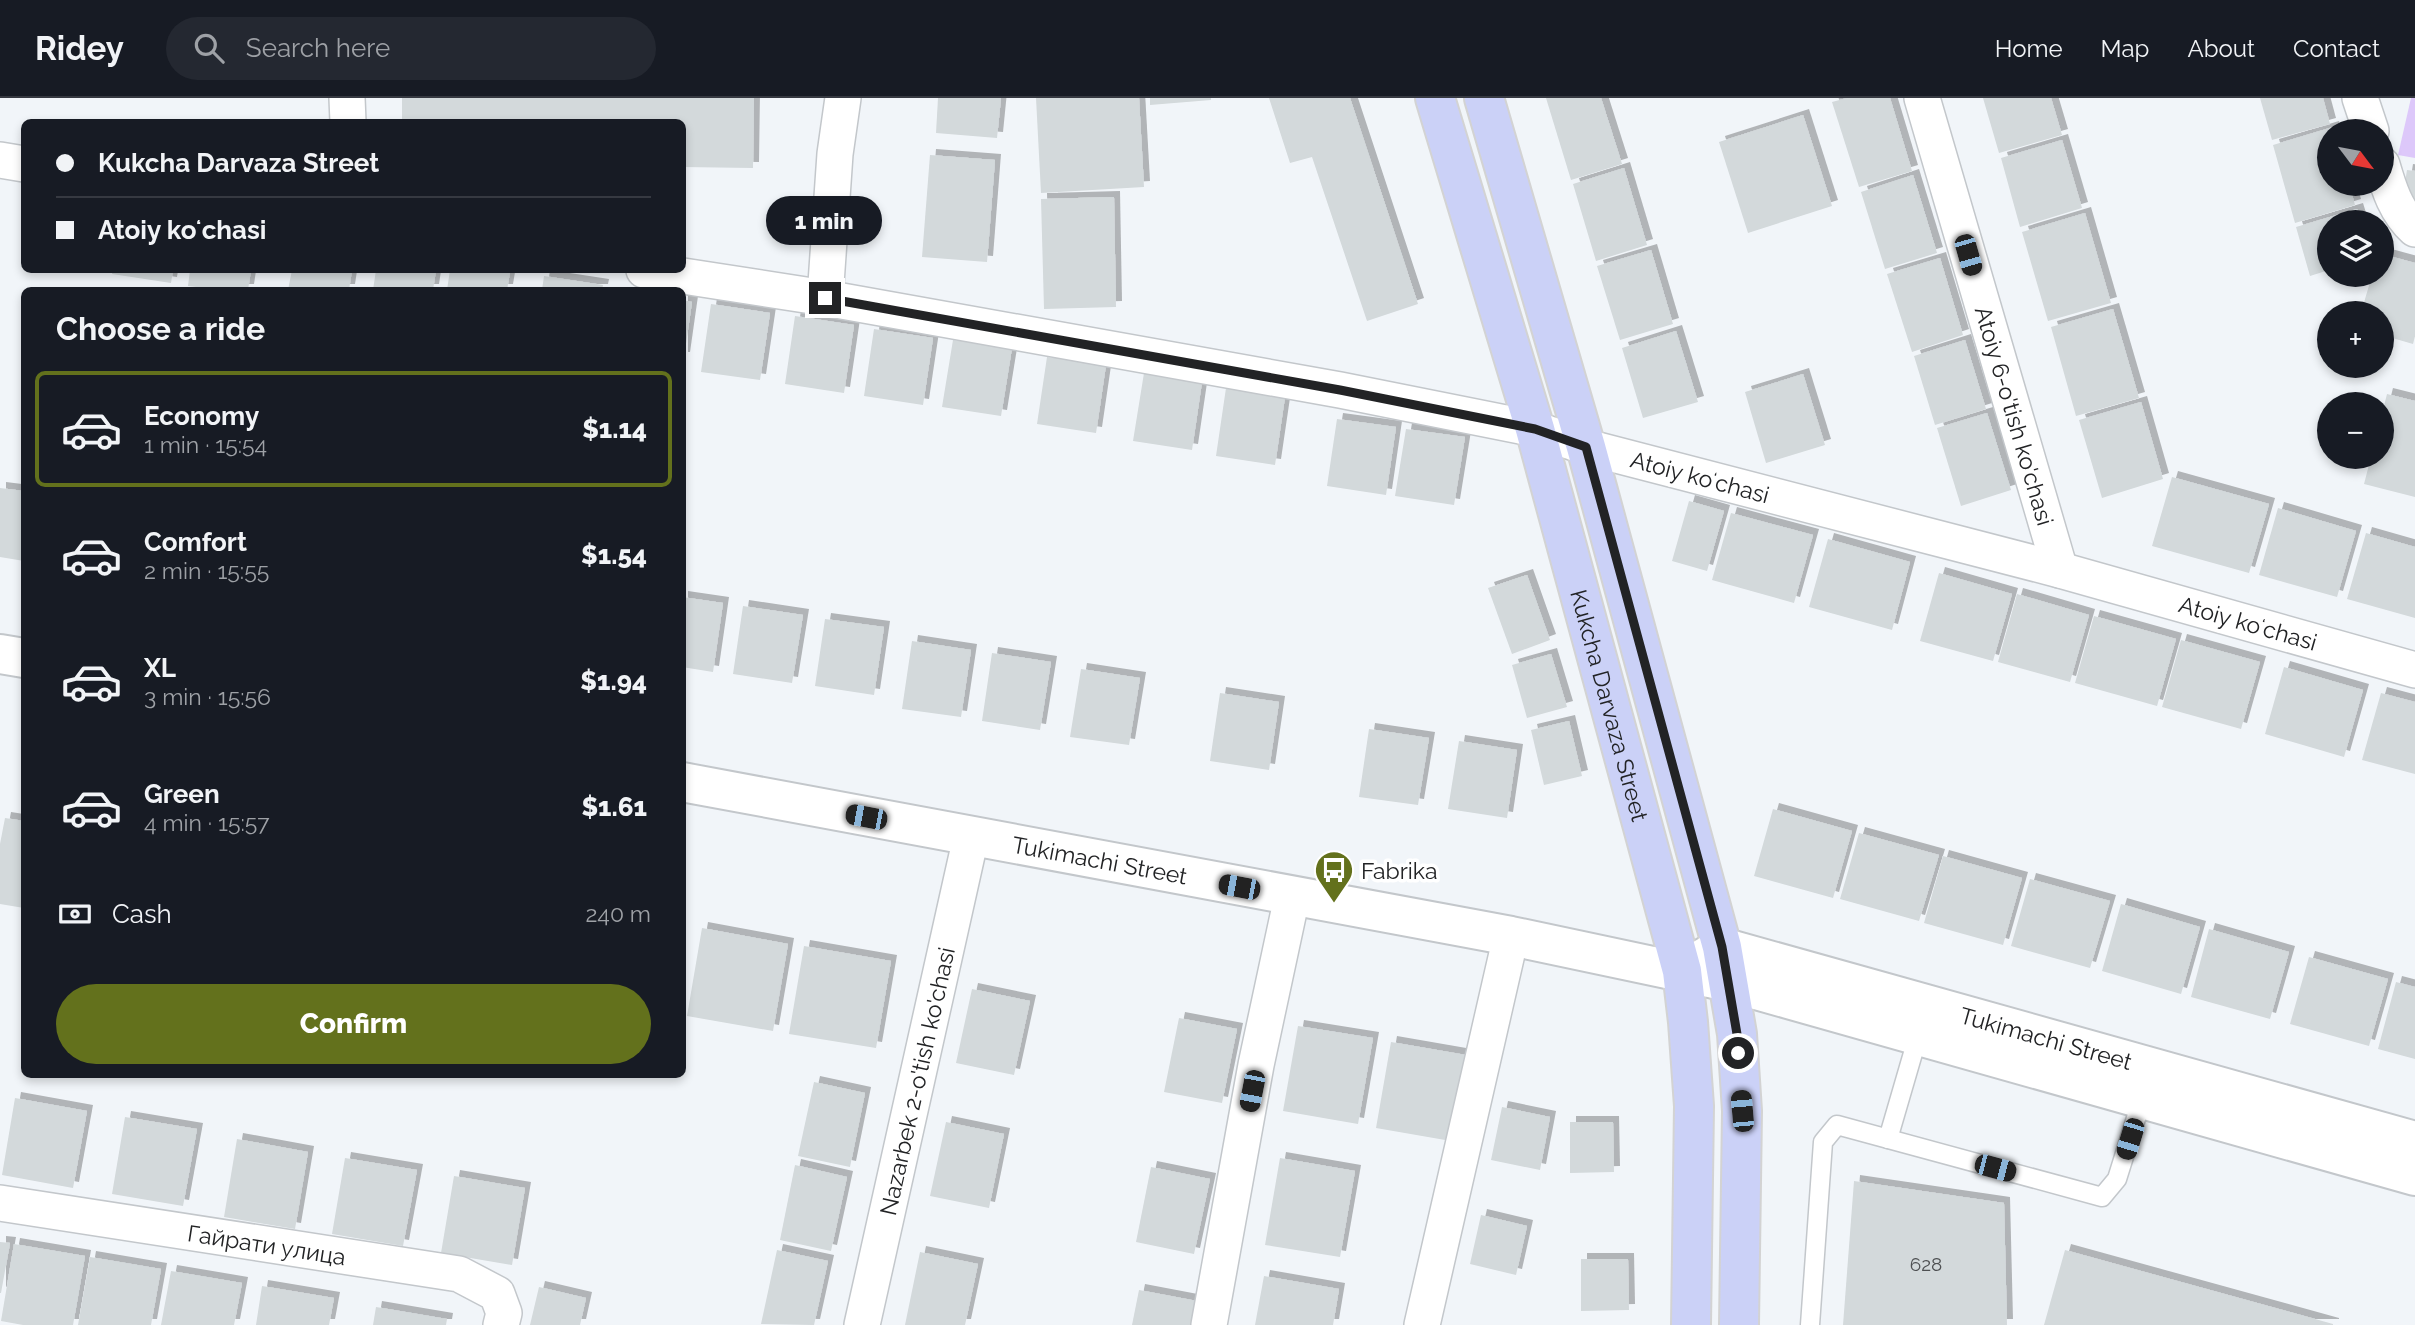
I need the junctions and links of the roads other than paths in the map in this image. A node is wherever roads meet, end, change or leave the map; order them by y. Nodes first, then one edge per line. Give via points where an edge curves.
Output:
1 (347, 98) edge
2 (843, 98) edge
3 (1436, 98) edge
4 (1484, 98) edge
5 (1922, 98) edge
6 (2360, 98) edge
7 (348, 119) edge
8 (2367, 119) edge
9 (0, 160) edge
10 (21, 164) edge
11 (2392, 196) edge
12 (2415, 229) edge
13 (663, 273) edge
14 (825, 298) junction
15 (1535, 429) junction
16 (1586, 447) junction
17 (2060, 570) junction
18 (0, 653) edge
19 (21, 657) edge
20 (2415, 670) edge
21 (686, 783) edge
22 (971, 837) junction
23 (1292, 897) junction
24 (1511, 936) junction
25 (1725, 964) junction
26 (1682, 971) junction
27 (1918, 1036) junction
28 (2142, 1099) junction
29 (2234, 1108) junction
30 (1888, 1139) junction
31 (2415, 1141) edge
32 (2415, 1177) edge
33 (0, 1203) edge
34 (501, 1325) edge
35 (862, 1325) edge
36 (1209, 1325) edge
37 (1422, 1325) edge
38 (1691, 1325) edge
39 (1739, 1325) edge
40 (1810, 1325) edge

1 - 7 street
2 - 14 street
3 - 15 main road, Kukcha Darvaza Street
4 - 16 main road, Kukcha Darvaza Street
5 - 17 street, Atoiy 6-o'tish ko'chasi
6 - 8 street
9 - 10 street
11 - 12 street
13 - 14 street, Atoiy koʻchasi
14 - 15 street, Atoiy koʻchasi
15 - 16 street, Atoiy koʻchasi
15 - 26 main road, Kukcha Darvaza Street
16 - 17 street, Atoiy koʻchasi
16 - 25 main road, Kukcha Darvaza Street
17 - 20 street, Atoiy koʻchasi
18 - 19 main road
21 - 22 main road, Tukimachi Street
22 - 23 main road, Tukimachi Street
22 - 35 street, Nazarbek 2-o'tish ko'chasi
23 - 24 main road, Tukimachi Street
23 - 36 street
24 - 26 main road, Tukimachi Street
24 - 37 street
25 - 26 main road
25 - 27 main road, Tukimachi Street
25 - 29 main road, Tukimachi Street
25 - 39 main road, Kukcha Darvaza Street via 1737,1034 1742,1111
26 - 38 main road, Kukcha Darvaza Street via 1694,1106
27 - 28 main road, Tukimachi Street
27 - 30 lane
28 - 29 main road, Tukimachi Street
28 - 30 lane via 2117,1179 2102,1197
29 - 31 main road, Tukimachi Street
29 - 32 main road, Tukimachi Street
30 - 40 lane via 1837,1125 1823,1142
33 - 34 street, Гайрати улица via 459,1274 497,1294 503,1313

